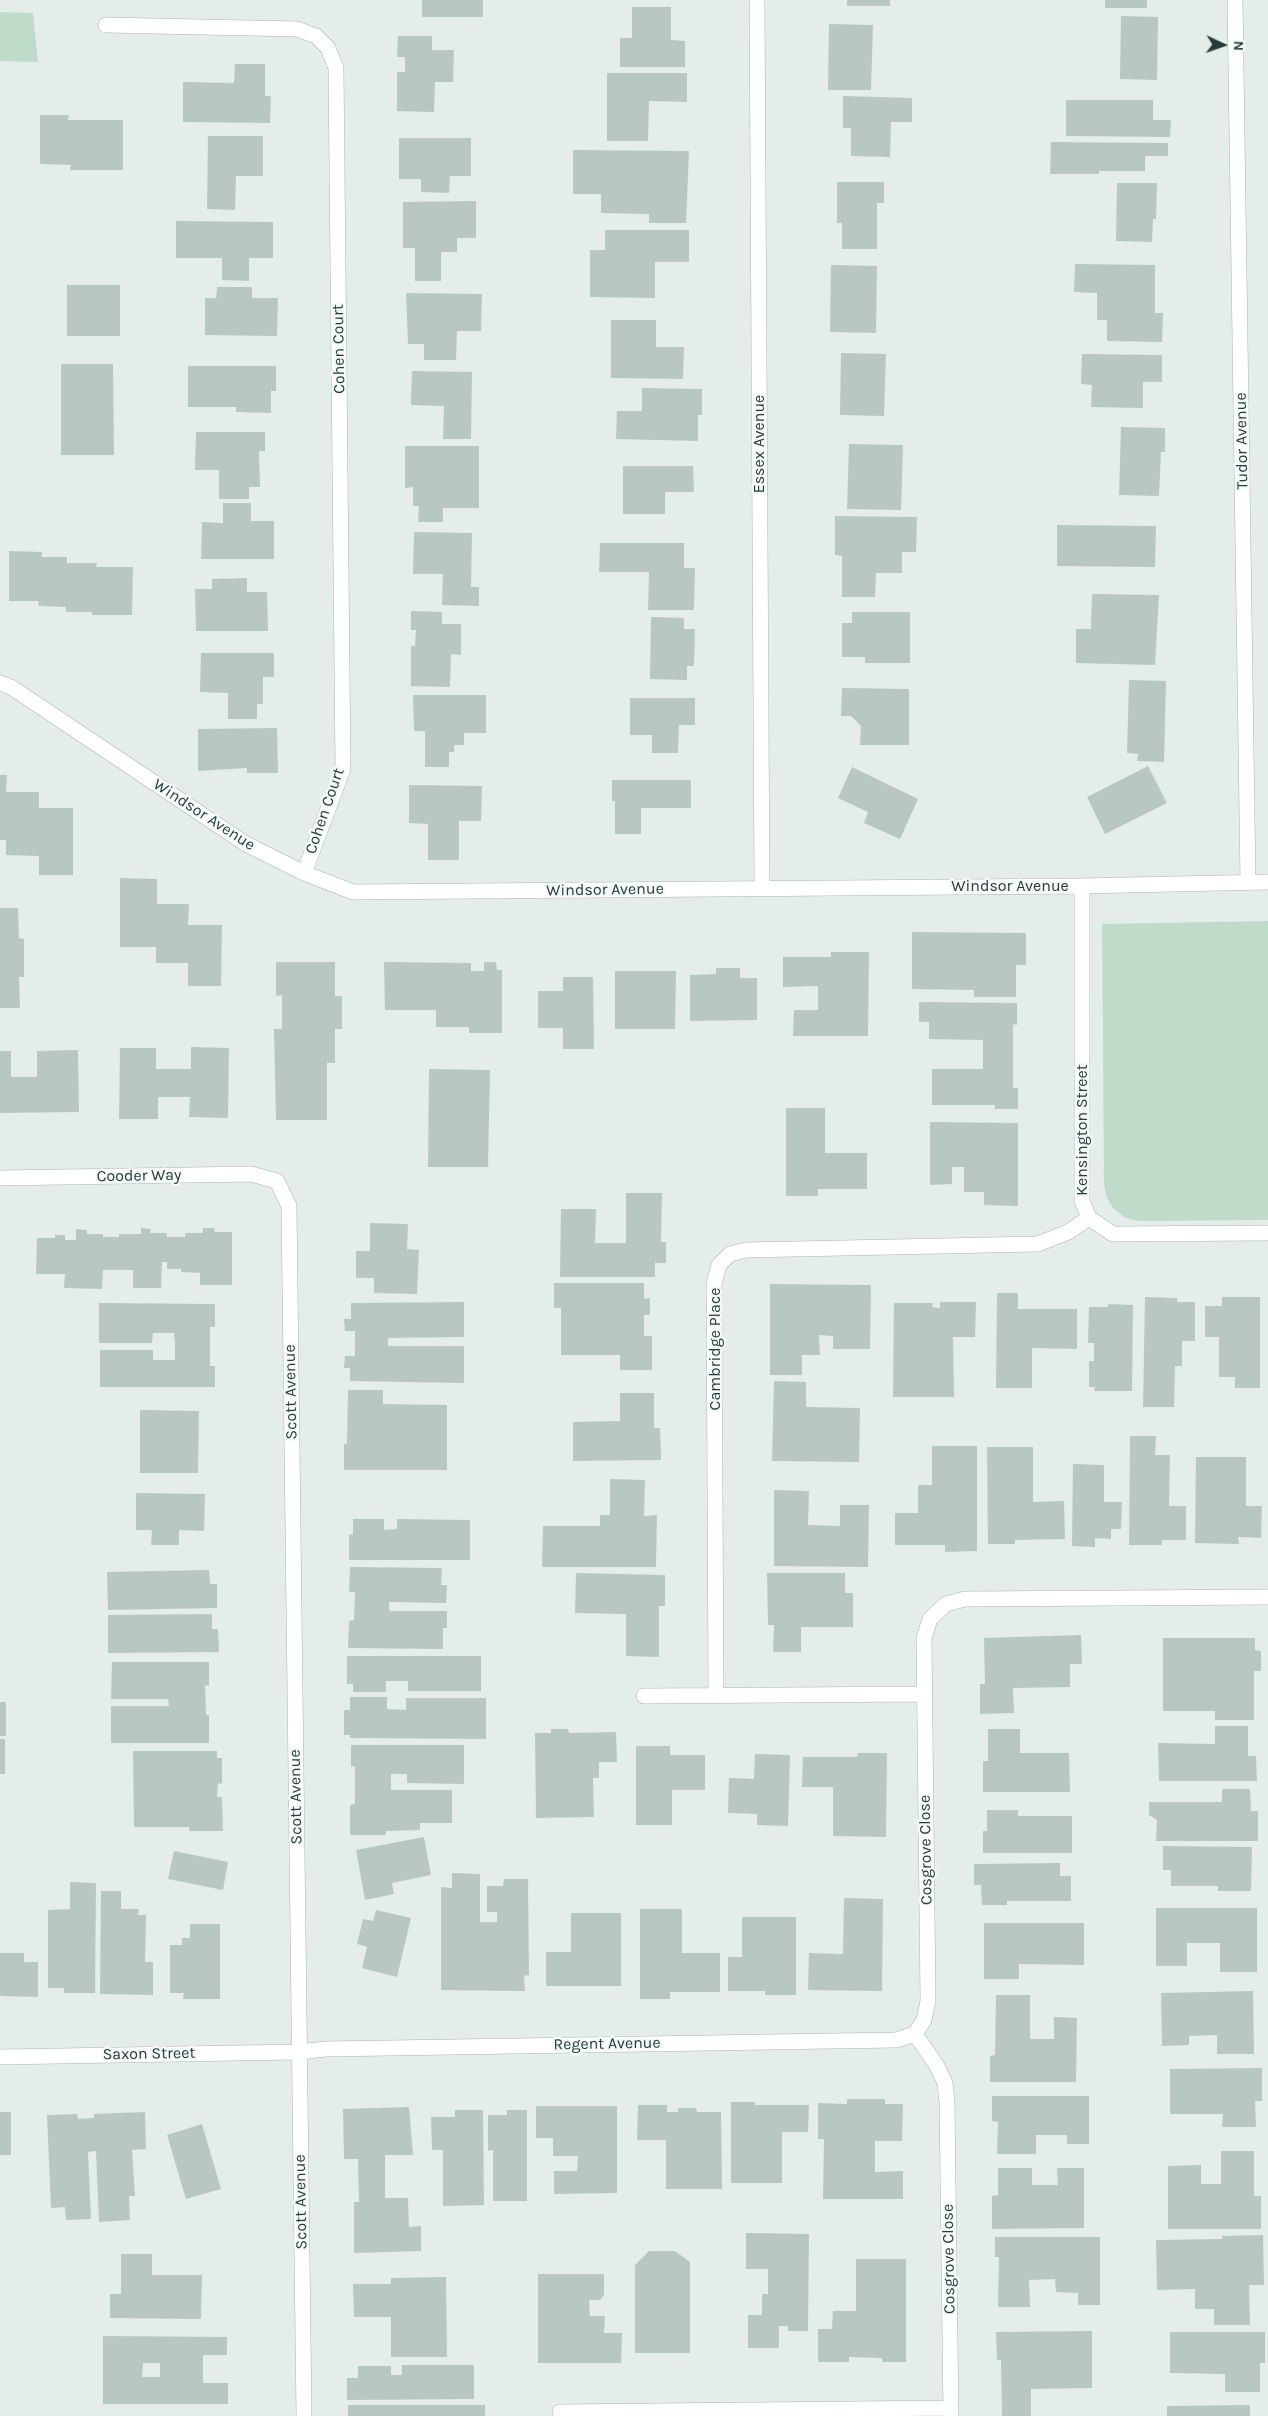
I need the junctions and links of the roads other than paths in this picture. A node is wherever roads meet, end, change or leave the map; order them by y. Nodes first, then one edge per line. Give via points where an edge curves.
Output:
1 (757, 0) edge
2 (1235, 0) edge
3 (106, 24) dead end
4 (0, 683) edge
5 (304, 873) junction
6 (1248, 882) junction
7 (1268, 882) edge
8 (1082, 886) junction
9 (762, 888) junction
10 (0, 1178) edge
11 (277, 1181) joint
12 (1089, 1218) junction
13 (1268, 1233) edge
14 (1268, 1597) edge
15 (924, 1694) junction
16 (716, 1695) junction
17 (644, 1696) dead end
18 (915, 2034) junction
19 (298, 2052) junction
20 (0, 2057) edge
21 (560, 2412) dead end
22 (951, 2412) edge
23 (304, 2416) edge

1 - 9 street, Essex Avenue
2 - 6 street, Tudor Avenue
3 - 5 street, Cohen Court via 297,29 316,36 328,48 336,68 342,769
4 - 5 street, Windsor Avenue via 246,844
5 - 9 street, Windsor Avenue via 353,892
6 - 7 street, Windsor Avenue
6 - 8 street, Windsor Avenue
8 - 9 street, Windsor Avenue
8 - 12 street, Kensington Street via 1082,1201
10 - 11 street, Cooder Way via 250,1174
11 - 19 street, Scott Avenue via 289,1206
12 - 13 street, Kensington Street via 1113,1234
12 - 16 street, Cambridge Place via 1068,1232 1038,1244 746,1250 730,1254 719,1265 714,1284
14 - 15 street, Cosgrove Close via 966,1599 946,1604 930,1619 924,1638
15 - 16 street
15 - 18 street, Cosgrove Close via 928,2001 924,2020
16 - 17 street
18 - 19 street, Regent Avenue via 896,2040
18 - 22 street, Cosgrove Close via 937,2066 945,2083 947,2102
19 - 20 street, Saxon Street
19 - 23 street, Scott Avenue
21 - 22 street

